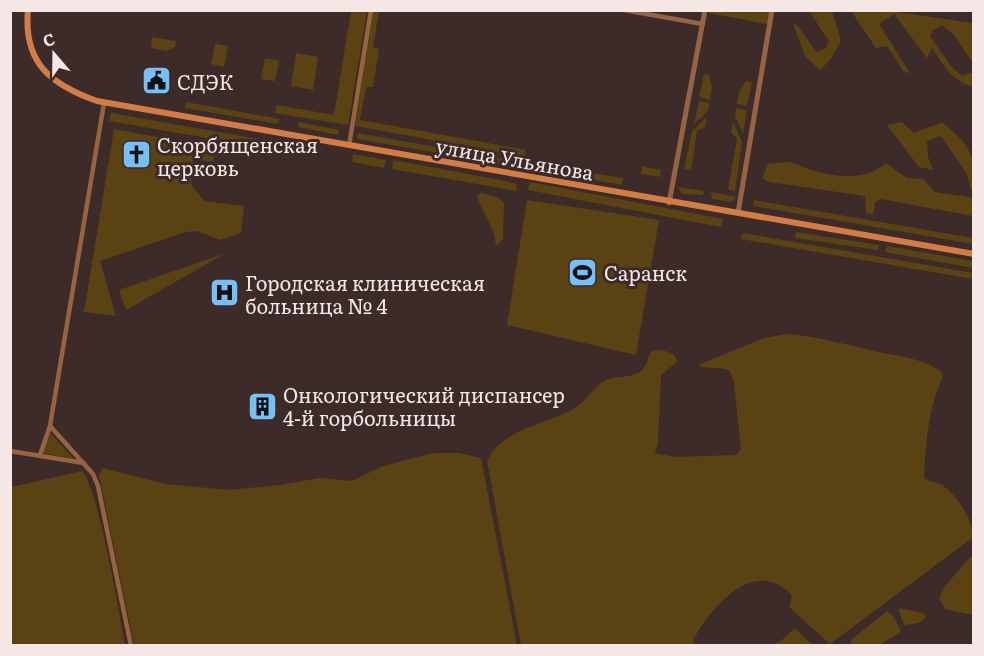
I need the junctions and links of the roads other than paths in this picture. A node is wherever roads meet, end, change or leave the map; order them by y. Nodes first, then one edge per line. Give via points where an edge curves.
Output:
1 (28, 10) edge
2 (371, 10) edge
3 (624, 10) edge
4 (705, 10) edge
5 (772, 10) edge
6 (703, 24) junction
7 (104, 103) junction
8 (349, 146) junction
9 (669, 203) junction
10 (738, 213) junction
11 (974, 254) edge
12 (50, 426) junction
13 (10, 450) edge
14 (40, 455) junction
15 (84, 464) junction
16 (131, 645) edge

1 - 7 main road, улица Ульянова via 32,48 54,82
2 - 8 street
3 - 6 street
4 - 6 street
5 - 10 street
6 - 9 street
7 - 8 main road, улица Ульянова
7 - 12 street
8 - 9 main road, улица Ульянова
9 - 10 main road, улица Ульянова
10 - 11 main road, улица Ульянова
12 - 14 street
12 - 15 street
13 - 14 street
14 - 15 street
15 - 16 street via 98,486

